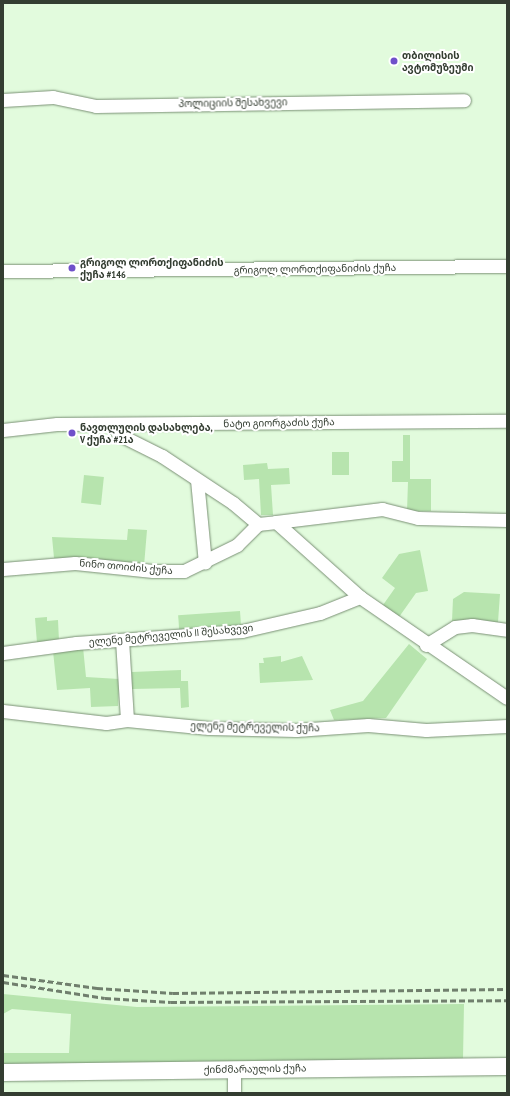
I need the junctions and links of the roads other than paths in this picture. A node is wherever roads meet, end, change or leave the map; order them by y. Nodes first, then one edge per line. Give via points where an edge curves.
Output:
1 (3, 100) edge
2 (464, 100) dead end
3 (507, 266) edge
4 (3, 271) edge
5 (507, 421) edge
6 (112, 425) junction
7 (3, 430) edge
8 (197, 480) junction
9 (507, 520) edge
10 (276, 522) junction
11 (258, 524) junction
12 (205, 563) junction
13 (3, 569) edge
14 (360, 597) junction
15 (507, 630) edge
16 (122, 640) junction
17 (426, 645) junction
18 (3, 653) edge
19 (507, 698) edge
20 (3, 711) edge
21 (127, 720) junction
22 (507, 726) edge
23 (507, 1066) edge
24 (234, 1069) junction
25 (3, 1072) edge
26 (234, 1093) edge

1 - 2 street, პოლიციის შესახვევი via 53,97 96,106
3 - 4 street, გრიგოლ ლორთქიფანიძის ქუჩა
5 - 6 street, ნატო გიორგაძის ქუჩა
6 - 7 street, ნატო გიორგაძის ქუჩა via 57,424
6 - 8 street via 134,445 162,456
8 - 11 street
8 - 12 street
9 - 10 street via 418,518 382,509
10 - 11 street
10 - 14 street
11 - 12 street, ნინო თოიძის ქუჩა via 237,545
12 - 13 street, ნინო თოიძის ქუჩა via 169,572 75,563
14 - 16 street, ელენე მეტრეველის II შესახვევი via 320,613 242,631
14 - 17 street
15 - 17 street via 455,627
16 - 18 street, ელენე მეტრეველის II შესახვევი
16 - 21 street
17 - 19 street
20 - 21 street, ელენე მეტრეველის ქუჩა via 106,723
21 - 22 street, ელენე მეტრეველის ქუჩა via 209,728 296,730 368,726 426,730
23 - 24 main road, ქინძმარაულის ქუჩა
24 - 25 main road, ქინძმარაულის ქუჩა
24 - 26 street

